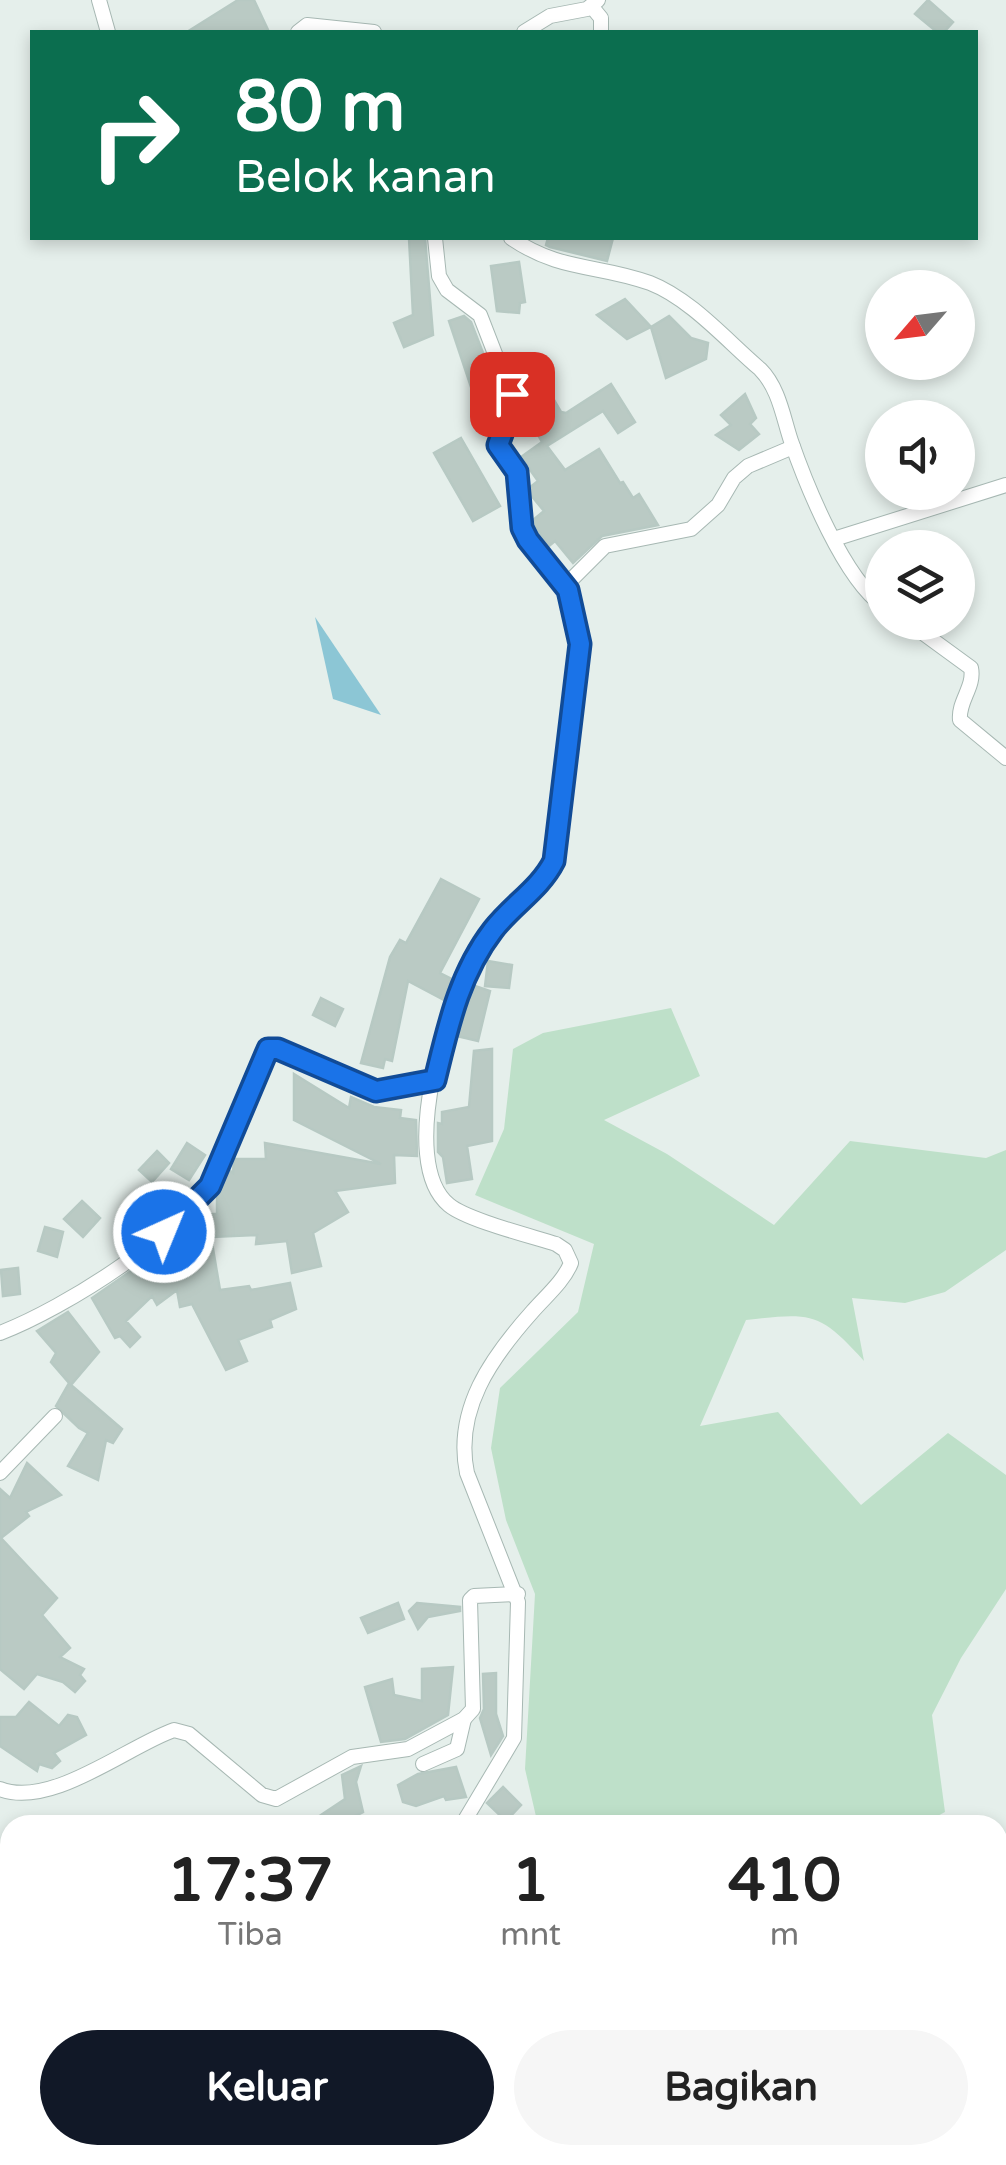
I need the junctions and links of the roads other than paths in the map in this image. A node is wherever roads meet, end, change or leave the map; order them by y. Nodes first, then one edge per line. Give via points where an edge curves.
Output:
1 (100, 0) edge
2 (595, 3) edge
3 (108, 30) edge
4 (300, 30) edge
5 (357, 30) edge
6 (527, 30) edge
7 (601, 30) edge
8 (435, 240) edge
9 (514, 240) edge
10 (793, 447) junction
11 (1006, 485) edge
12 (834, 538) junction
13 (865, 589) edge
14 (568, 590) junction
15 (933, 640) edge
16 (1006, 758) edge
17 (435, 1080) junction
18 (0, 1332) edge
19 (55, 1416) dead end
20 (0, 1472) edge
21 (518, 1594) junction
22 (464, 1719) junction
23 (423, 1764) dead end
24 (0, 1788) edge
25 (468, 1815) edge

1 - 3 street
2 - 6 street
2 - 7 street
4 - 5 street via 307,24
8 - 14 street via 439,276 480,315 512,394 498,440 517,472 522,528
9 - 10 street via 550,261 638,280 674,296 767,377
10 - 12 street
10 - 14 street via 748,466 691,530 605,546 577,571
11 - 12 street
12 - 13 street
14 - 17 street via 580,644 554,861 476,954 454,1005
15 - 16 street via 971,668 960,720
17 - 18 street via 376,1091 268,1049 210,1186 111,1272
17 - 21 street via 423,1141 432,1184 442,1198 452,1208 556,1244 572,1263 519,1328 465,1417 467,1473
19 - 20 street
21 - 22 street via 470,1600 473,1708
21 - 25 street via 514,1738
22 - 23 street via 456,1749
22 - 24 street via 408,1748 343,1760 276,1799 262,1796 182,1730 75,1781

